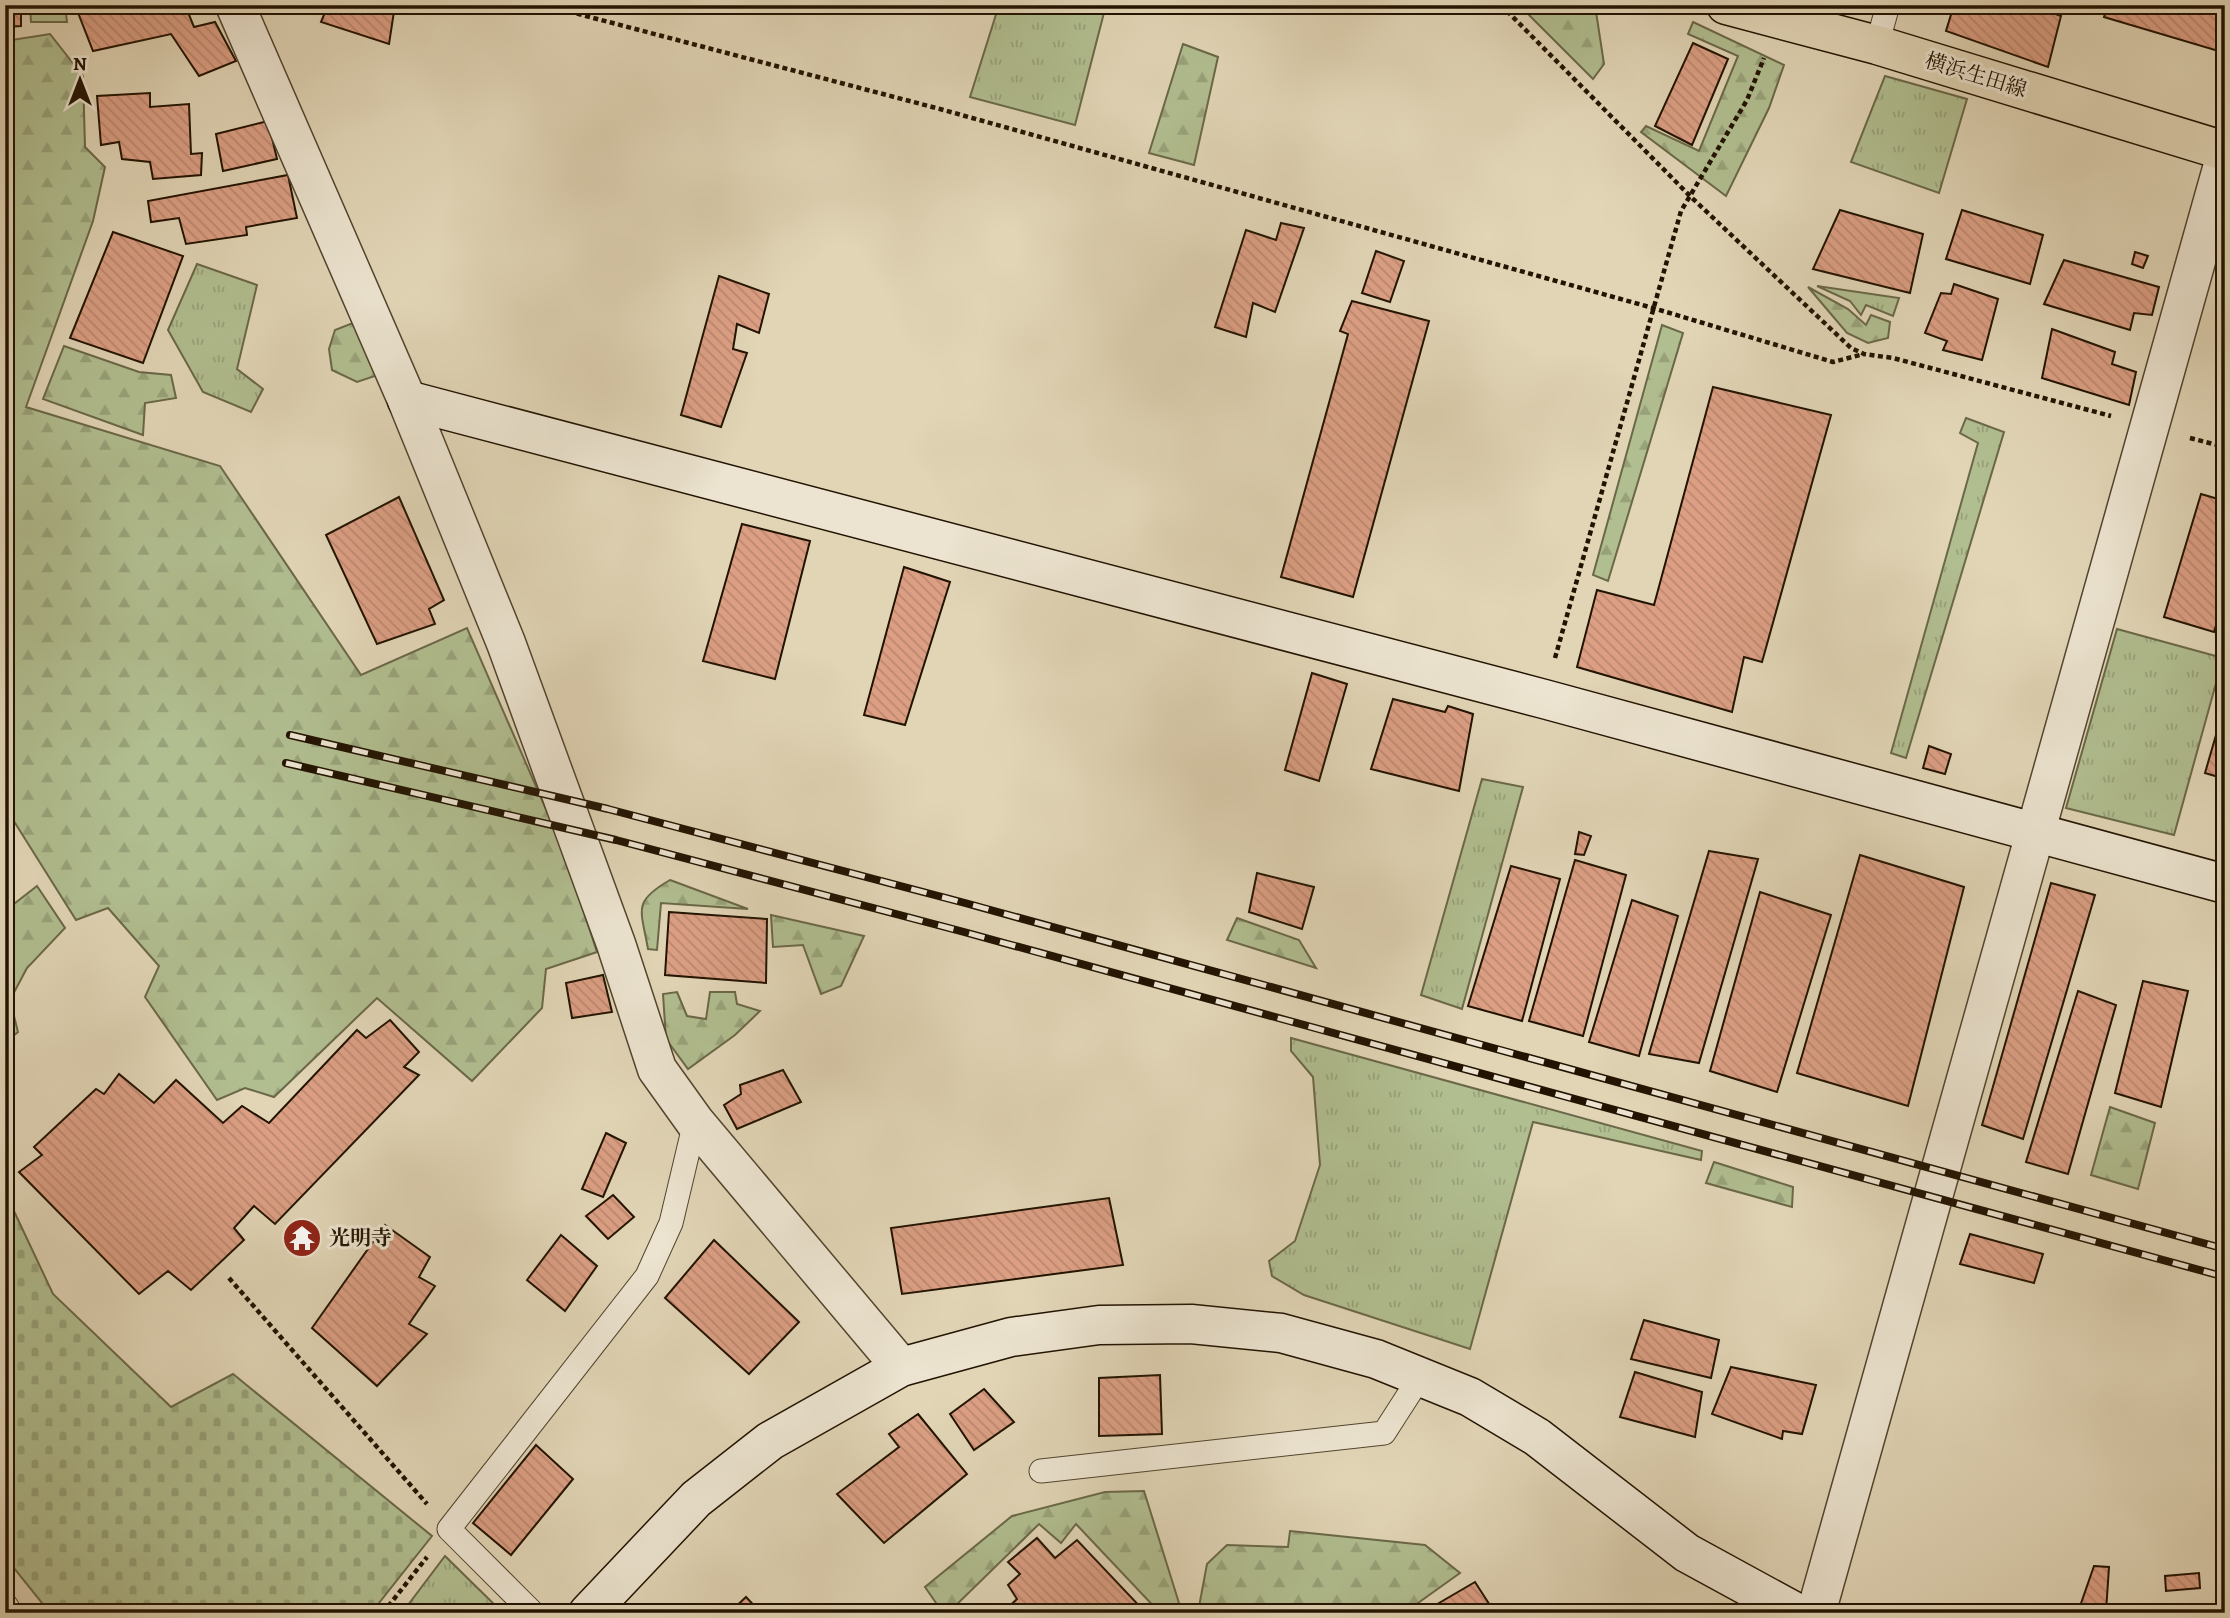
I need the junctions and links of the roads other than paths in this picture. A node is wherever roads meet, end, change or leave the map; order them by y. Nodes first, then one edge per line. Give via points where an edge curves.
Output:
1 (235, 5) edge
2 (1726, 5) edge
3 (1888, 5) edge
4 (1877, 45) junction
5 (2225, 151) edge
6 (2225, 158) edge
7 (407, 400) junction
8 (2035, 833) junction
9 (2225, 884) edge
10 (695, 1122) junction
11 (901, 1367) junction
12 (1420, 1377) junction
13 (1041, 1471) dead end
14 (5, 1604) edge
15 (11, 1613) edge
16 (533, 1613) edge
17 (588, 1613) edge
18 (1797, 1613) edge
19 (1816, 1613) edge

1 - 7 street
2 - 4 main road, 横浜生田線
3 - 4 lane
4 - 5 main road, 横浜生田線
6 - 8 street
7 - 8 street
7 - 10 street via 506,643 657,1069
8 - 9 street
8 - 19 street
10 - 11 street
10 - 16 lane via 671,1223 647,1276 449,1529
11 - 12 street via 1011,1337 1098,1325 1191,1324 1281,1333 1376,1359
11 - 17 street via 770,1441 696,1499
12 - 13 lane via 1384,1433
12 - 18 street via 1469,1396 1537,1437 1687,1553
14 - 15 lane

